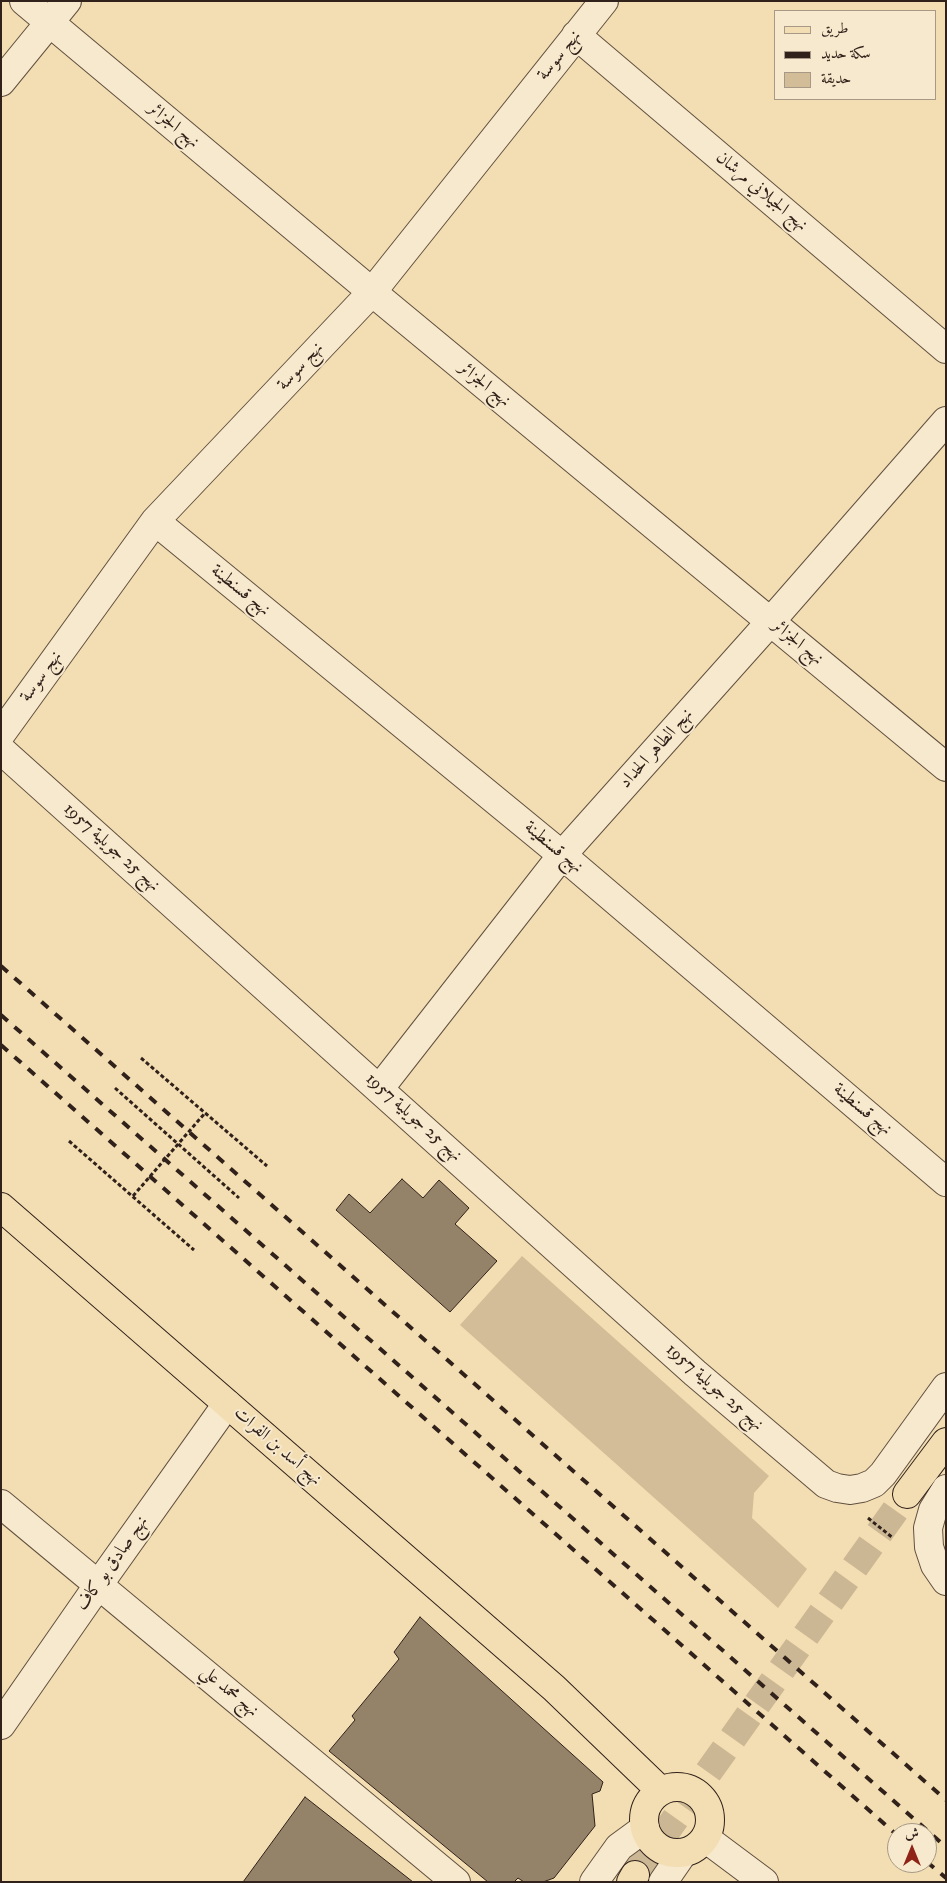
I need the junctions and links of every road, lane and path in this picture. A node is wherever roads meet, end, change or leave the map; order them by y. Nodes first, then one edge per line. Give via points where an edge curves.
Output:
1 (24, 1) edge
2 (67, 1) edge
3 (604, 1) edge
4 (49, 22) junction
5 (576, 34) junction
6 (1, 82) edge
7 (372, 292) junction
8 (946, 349) edge
9 (946, 420) edge
10 (155, 521) junction
11 (771, 621) junction
12 (1, 734) edge
13 (1, 750) edge
14 (946, 767) edge
15 (562, 855) junction
16 (141, 1058) dead end
17 (115, 1088) dead end
18 (380, 1088) junction
19 (205, 1113) junction
20 (69, 1141) dead end
21 (178, 1144) junction
22 (267, 1166) dead end
23 (946, 1182) edge
24 (133, 1196) junction
25 (239, 1198) dead end
26 (1, 1207) edge
27 (194, 1250) dead end
28 (946, 1387) edge
29 (227, 1404) junction
30 (946, 1442) edge
31 (946, 1489) edge
32 (908, 1494) tunnel mouth
33 (1, 1504) edge
34 (946, 1581) edge
35 (98, 1584) junction
36 (1, 1725) edge
37 (661, 1791) junction
38 (645, 1828) junction
39 (694, 1846) junction
40 (456, 1882) edge
41 (594, 1882) edge
42 (663, 1882) edge
43 (764, 1882) edge

1 - 4 street, نهج الجزائر
2 - 4 street
3 - 5 street, نهج سوسة
4 - 6 street
4 - 7 street, نهج الجزائر
5 - 7 street, نهج سوسة
5 - 8 street, نهج الجيلاني مرشان
7 - 10 street, نهج سوسة
7 - 11 street, نهج الجزائر
9 - 11 street, نهج الطاهر الحداد
10 - 12 street, نهج سوسة
10 - 15 street, نهج قسنطينة
11 - 14 street, نهج الجزائر
11 - 15 street, نهج الطاهر الحداد
13 - 18 street, نهج 25 جويلية 1957
15 - 18 street, نهج الطاهر الحداد
15 - 23 street, نهج قسنطينة
16 - 19 path
17 - 21 path
18 - 28 street, نهج 25 جويلية 1957 via 695,1372 826,1484 850,1490 874,1483
19 - 21 path, bridge
19 - 22 path
20 - 24 path
21 - 24 path, bridge
21 - 25 path
24 - 27 path
26 - 29 main road, نهج أسد بن الفرات
29 - 35 street, نهج صادق بو كاف
29 - 37 main road, نهج أسد بن الفرات via 554,1688
30 - 32 main road
31 - 34 street via 933,1510 928,1528 929,1547 935,1565
33 - 35 street, نهج محمد علي
35 - 36 street, نهج صادق بو كاف
35 - 40 street, نهج محمد علي
37 - 38 main road via 647,1807
37 - 39 main road via 683,1788 693,1791 708,1808 709,1829
38 - 39 main road via 649,1838 667,1852
38 - 41 street via 619,1847
39 - 42 street
39 - 43 street

